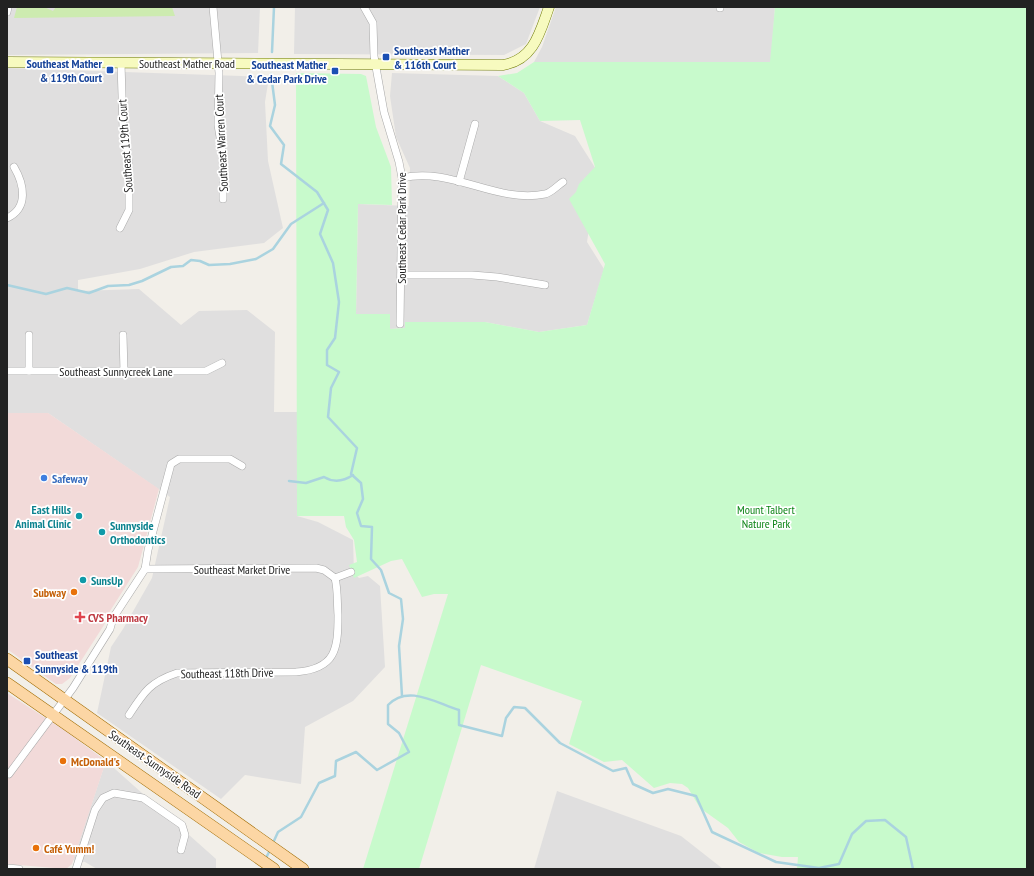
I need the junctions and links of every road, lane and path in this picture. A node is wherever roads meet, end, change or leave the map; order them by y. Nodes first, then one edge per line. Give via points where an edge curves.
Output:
1 (8, 7) edge
2 (213, 7) edge
3 (364, 7) edge
4 (549, 7) edge
5 (7, 12) edge
6 (7, 62) edge
7 (121, 63) junction
8 (217, 63) junction
9 (376, 64) junction
10 (475, 124) dead end
11 (14, 167) dead end
12 (402, 178) junction
13 (459, 182) junction
14 (563, 182) dead end
15 (223, 199) dead end
16 (7, 218) edge
17 (120, 228) dead end
18 (401, 275) junction
19 (545, 285) dead end
20 (400, 324) dead end
21 (29, 335) dead end
22 (123, 336) dead end
23 (222, 362) dead end
24 (7, 371) edge
25 (29, 371) junction
26 (124, 372) junction
27 (242, 466) dead end
28 (145, 569) junction
29 (351, 572) dead end
30 (335, 578) junction
31 (7, 659) edge
32 (7, 682) edge
33 (64, 700) junction
34 (54, 713) junction
35 (129, 715) dead end
36 (9, 774) dead end
37 (180, 850) dead end
38 (300, 867) edge
39 (7, 868) edge
40 (19, 869) edge
41 (76, 869) edge
42 (274, 869) edge

1 - 5 street
2 - 8 street, Southeast Warren Court
3 - 9 street, Southeast Cedar Park Drive via 373,23
4 - 9 street, Southeast Mather Road via 534,46 526,56 509,64
6 - 7 street, Southeast Mather Road
7 - 8 street, Southeast Mather Road
7 - 17 street, Southeast 119th Court via 123,128 129,164 129,210
8 - 9 street, Southeast Mather Road
8 - 15 street, Southeast Warren Court
9 - 12 street, Southeast Cedar Park Drive via 386,124
10 - 13 street
11 - 16 street via 21,179 22,202 17,211
12 - 13 street via 432,175
12 - 18 street, Southeast Cedar Park Drive
13 - 14 street via 500,193 523,195 547,194
18 - 19 street via 472,275
18 - 20 street, Southeast Cedar Park Drive
21 - 25 street
22 - 26 street
23 - 26 street, Southeast Sunnycreek Lane via 206,371
24 - 25 street, Southeast Sunnycreek Lane
25 - 26 street, Southeast Sunnycreek Lane
27 - 28 street via 230,459 179,459 171,464
28 - 30 street, Southeast Market Drive via 316,568
28 - 33 street
29 - 30 street
30 - 35 street, Southeast 118th Drive via 338,637 333,655 320,667 296,672 177,673 163,677 147,688
31 - 33 main road, Southeast Sunnyside Road
32 - 34 main road, Southeast Sunnyside Road
33 - 34 street
33 - 38 main road, Southeast Sunnyside Road
34 - 36 street
34 - 42 main road, Southeast Sunnyside Road
37 - 41 street via 185,835 182,825 143,798 114,793 103,798 95,810
39 - 40 street

